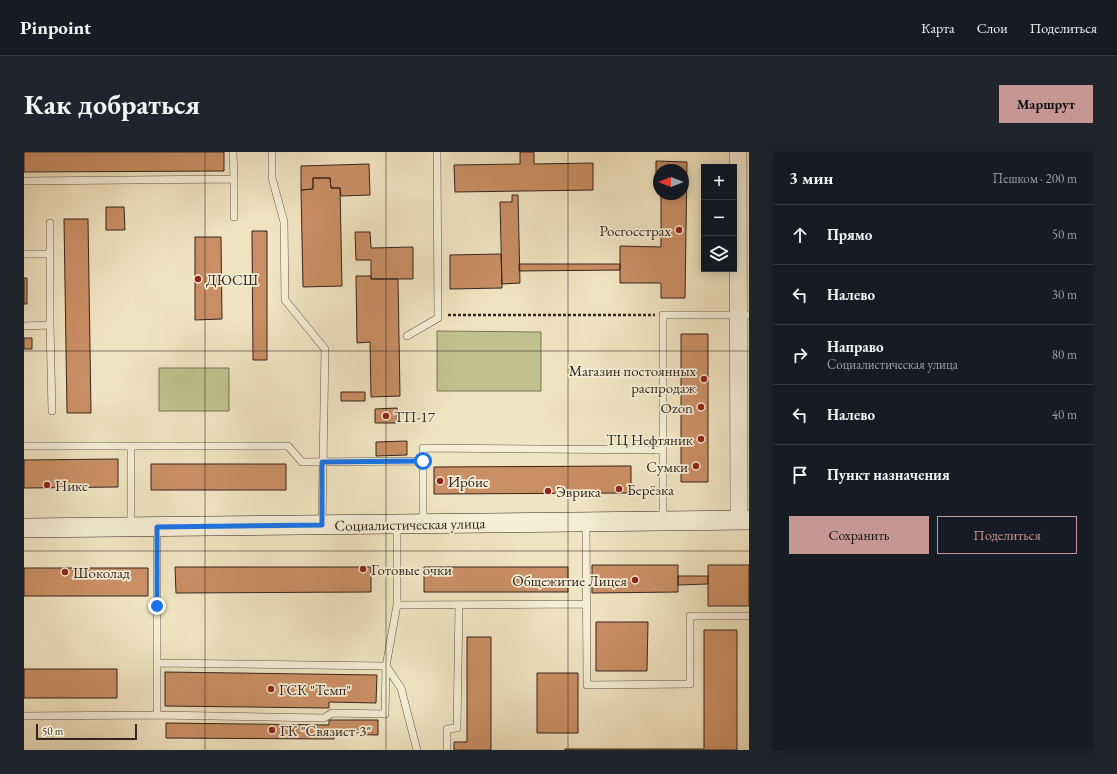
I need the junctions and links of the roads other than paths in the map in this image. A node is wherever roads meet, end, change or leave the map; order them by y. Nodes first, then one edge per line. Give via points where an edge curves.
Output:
1 (233, 152) edge
2 (272, 152) edge
3 (437, 152) edge
4 (740, 161) edge
5 (234, 179) junction
6 (24, 181) edge
7 (234, 218) dead end
8 (50, 223) dead end
9 (24, 254) edge
10 (50, 254) junction
11 (744, 315) edge
12 (50, 325) junction
13 (24, 326) edge
14 (407, 336) dead end
15 (52, 411) dead end
16 (24, 446) edge
17 (131, 446) junction
18 (663, 450) junction
19 (744, 454) edge
20 (423, 461) junction
21 (322, 462) junction
22 (744, 520) edge
23 (663, 521) junction
24 (586, 522) junction
25 (397, 524) junction
26 (423, 524) junction
27 (322, 525) junction
28 (131, 527) junction
29 (157, 527) junction
30 (24, 528) edge
31 (587, 604) junction
32 (397, 605) junction
33 (459, 605) junction
34 (749, 616) edge
35 (157, 663) junction
36 (386, 666) junction
37 (24, 716) edge
38 (157, 716) junction
39 (417, 750) edge
40 (447, 750) edge

1 - 5 lane
2 - 21 lane via 272,178 284,222 285,300 325,349
3 - 14 lane via 438,318
4 - 11 street
5 - 6 lane
5 - 7 lane
8 - 10 lane
9 - 10 lane
10 - 12 lane
11 - 18 lane via 663,315
11 - 19 street
12 - 13 lane
12 - 15 lane
16 - 17 lane
17 - 21 lane via 288,446 302,462
17 - 28 lane
18 - 20 lane via 423,448
18 - 23 lane
19 - 22 street
20 - 21 lane
20 - 26 lane
21 - 27 lane
22 - 23 main road, Социалистическая улица
23 - 24 main road, Социалистическая улица
24 - 26 main road, Социалистическая улица
24 - 31 lane
25 - 26 main road, Социалистическая улица
25 - 27 main road, Социалистическая улица
25 - 32 lane
27 - 29 main road, Социалистическая улица
28 - 29 main road, Социалистическая улица
28 - 30 main road, Социалистическая улица
29 - 35 lane
31 - 33 lane
31 - 34 lane via 587,685 690,684 690,616
32 - 33 lane
32 - 36 lane
33 - 40 lane via 457,728 447,729
35 - 36 lane
35 - 38 lane
36 - 38 lane via 385,714 332,713 324,718
36 - 39 lane via 401,688
37 - 38 lane

